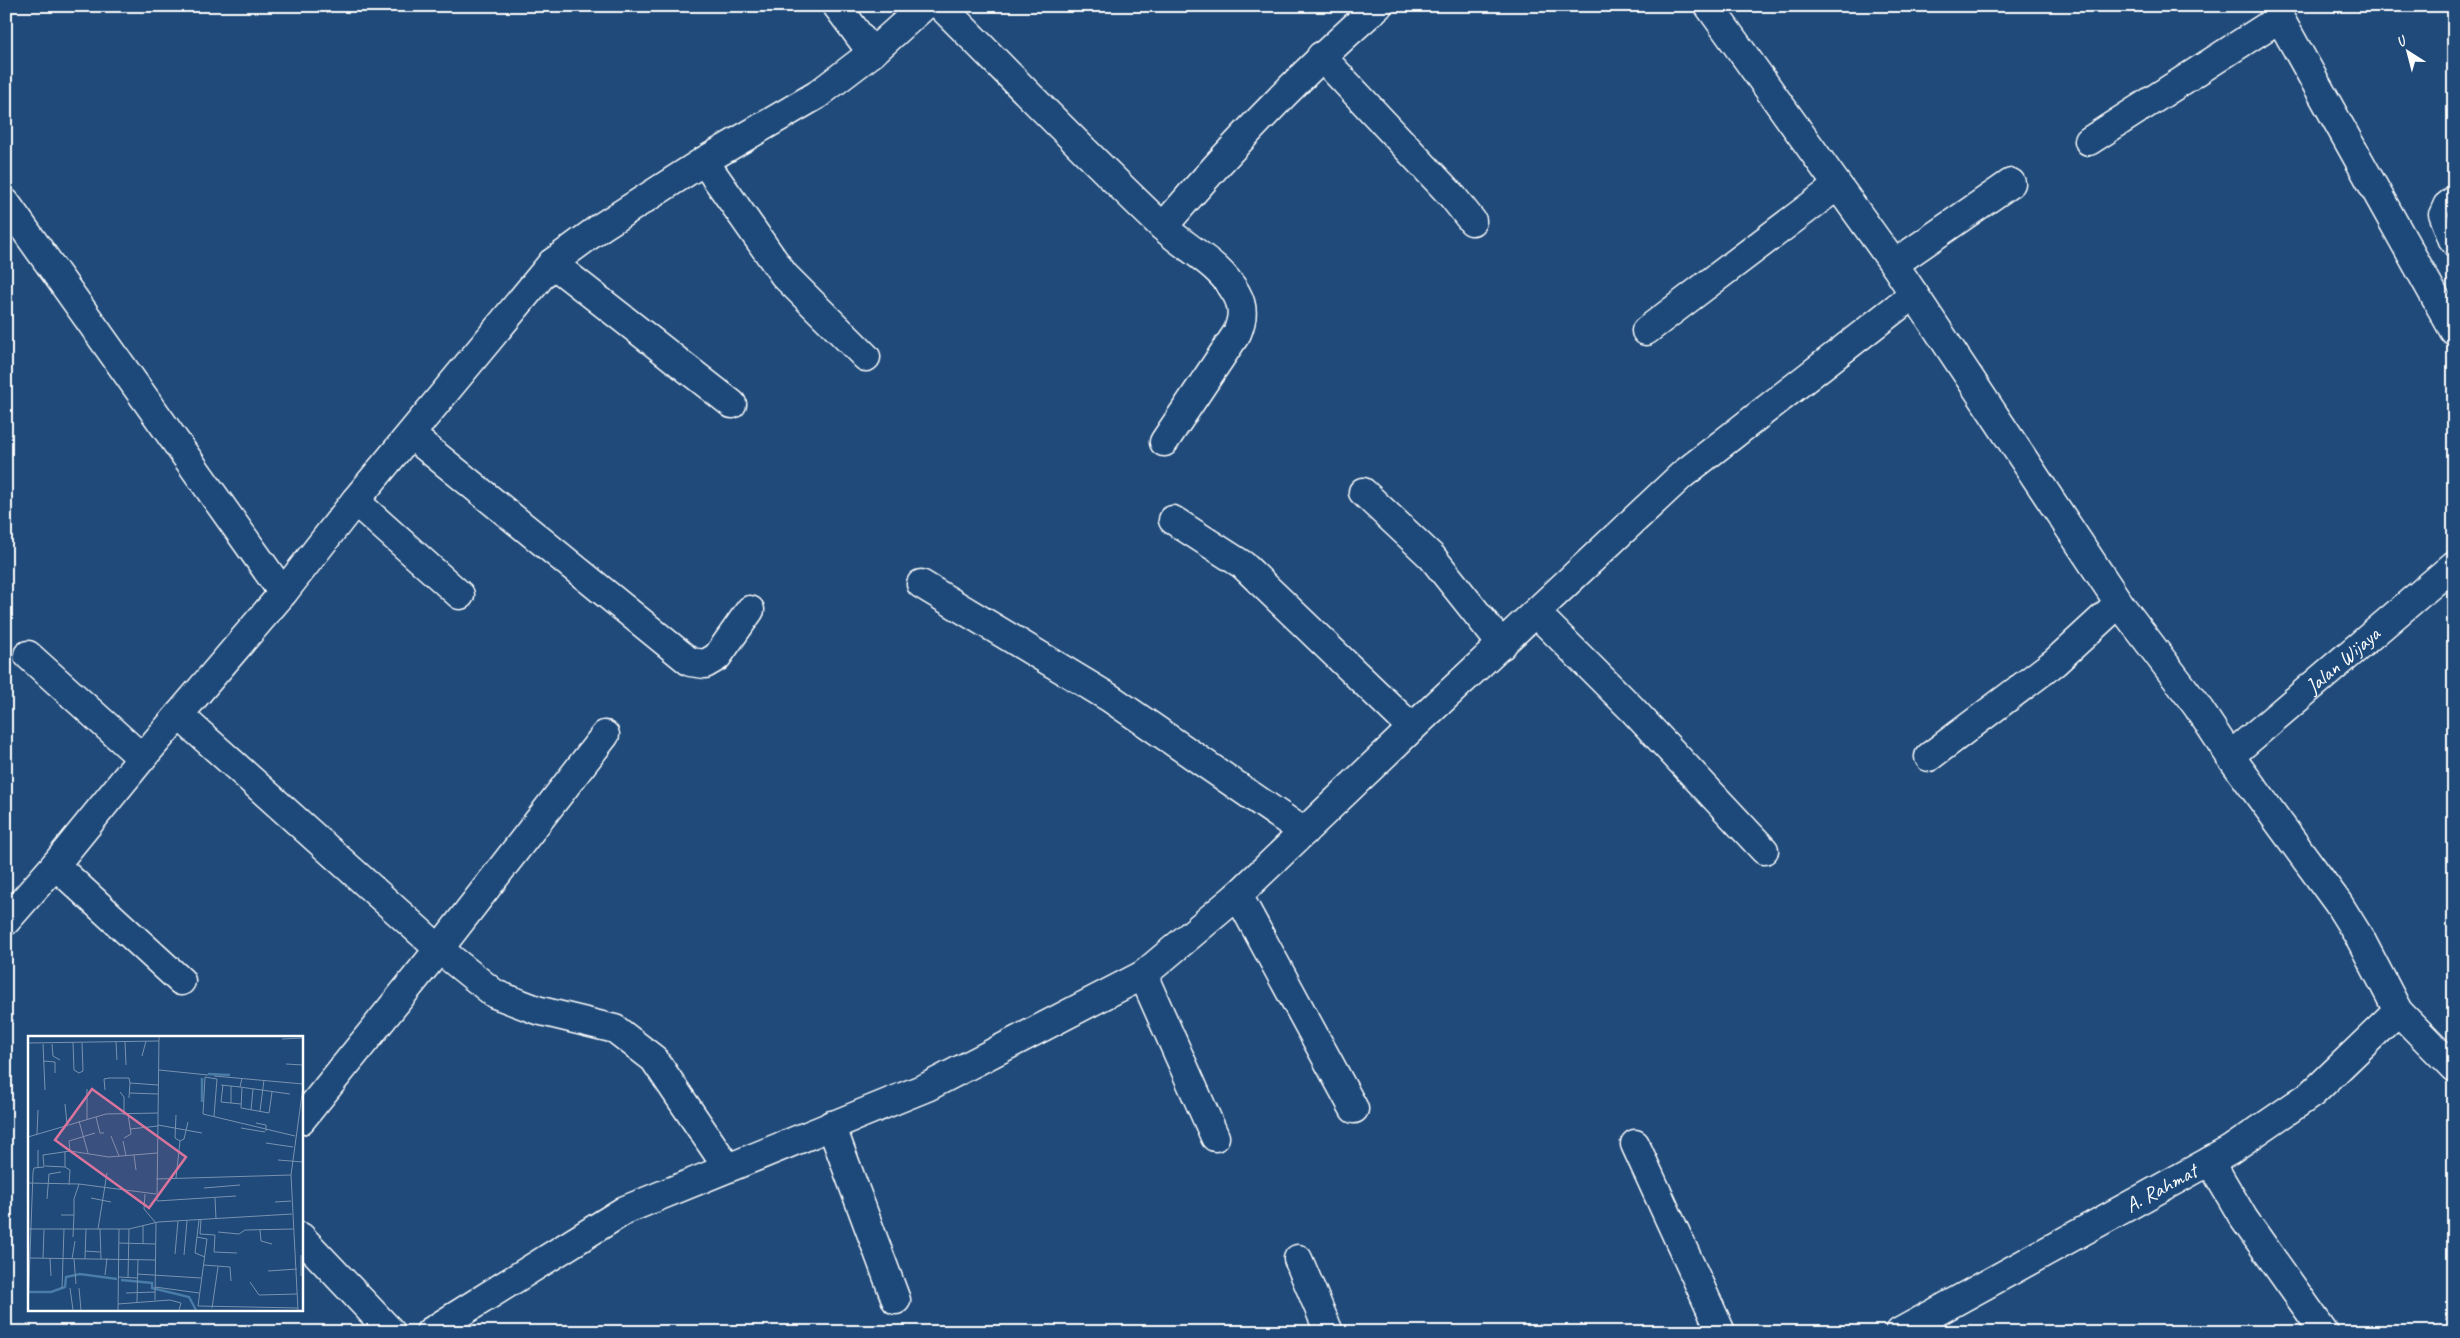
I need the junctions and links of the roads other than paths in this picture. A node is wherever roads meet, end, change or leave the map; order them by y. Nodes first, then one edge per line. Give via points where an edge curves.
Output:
1 (837, 6) edge
2 (924, 6) edge
3 (941, 6) edge
4 (1378, 6) edge
5 (1709, 6) edge
6 (2276, 12) edge
7 (872, 53) junction
8 (1321, 56) junction
9 (2089, 141) dead end
10 (704, 161) junction
11 (2011, 183) dead end
12 (1838, 186) junction
13 (2454, 194) edge
14 (6, 203) edge
15 (1472, 221) dead end
16 (1163, 227) junction
17 (2454, 249) edge
18 (552, 263) junction
19 (1894, 264) junction
20 (1914, 294) junction
21 (1646, 331) dead end
22 (2454, 332) edge
23 (866, 357) dead end
24 (732, 404) dead end
25 (411, 436) junction
26 (1164, 442) dead end
27 (1363, 492) dead end
28 (354, 501) junction
29 (1173, 520) dead end
30 (2454, 565) edge
31 (921, 584) dead end
32 (283, 594) junction
33 (460, 595) dead end
34 (2119, 603) junction
35 (750, 610) dead end
36 (1536, 613) junction
37 (1502, 644) junction
38 (28, 655) dead end
39 (179, 715) junction
40 (1412, 728) junction
41 (605, 734) dead end
42 (2230, 756) junction
43 (1929, 757) dead end
44 (142, 758) junction
45 (1304, 832) junction
46 (1764, 850) dead end
47 (56, 865) junction
48 (1238, 894) junction
49 (6, 921) edge
50 (439, 949) junction
51 (1143, 975) junction
52 (181, 981) dead end
53 (2398, 1011) junction
54 (2454, 1068) edge
55 (1354, 1109) dead end
56 (302, 1119) edge
57 (831, 1125) junction
58 (1215, 1137) dead end
59 (1635, 1144) dead end
60 (2210, 1161) junction
61 (727, 1167) junction
62 (302, 1238) edge
63 (1298, 1259) dead end
64 (896, 1300) dead end
65 (391, 1332) edge
66 (430, 1332) edge
67 (1329, 1332) edge
68 (1721, 1332) edge
69 (1900, 1332) edge
70 (2324, 1332) edge

1 - 7 street
2 - 7 street
3 - 16 street
4 - 8 street
5 - 12 street
6 - 9 street
6 - 22 street
7 - 10 street via 817,95
8 - 15 street
8 - 16 street
10 - 18 street via 601,227
10 - 23 street via 784,276
11 - 19 street
12 - 19 street
12 - 21 street
13 - 17 lane via 2443,203 2438,214
14 - 32 street
16 - 26 street via 1214,265 1236,293 1243,318
18 - 24 street
18 - 25 street
19 - 20 street
20 - 34 street
20 - 36 street via 1682,475
25 - 28 street
25 - 35 street via 690,662 705,664 717,657
27 - 37 street via 1432,557
28 - 32 street
28 - 33 street
29 - 40 street via 1243,564
30 - 42 street, Jalan Wijaya
31 - 45 street via 1110,698
32 - 39 street
34 - 42 street via 2197,706
34 - 43 street via 2055,662
36 - 37 street
36 - 46 street via 1632,709
37 - 40 street
38 - 44 street
39 - 44 street
39 - 50 street
40 - 45 street
41 - 50 street
42 - 53 street via 2338,903 2362,940
44 - 47 street
45 - 48 street
47 - 49 street
47 - 52 street
48 - 51 street
48 - 55 street
50 - 56 street
50 - 61 street via 495,994 537,1010 615,1029 623,1035 654,1059
51 - 57 street via 928,1087
51 - 58 street
53 - 54 street
53 - 60 street, A. Rahmat via 2313,1093
57 - 61 street
57 - 64 street
59 - 68 street
60 - 69 street, A. Rahmat
60 - 70 street via 2244,1219
61 - 66 street via 625,1210
62 - 65 street
63 - 67 street

